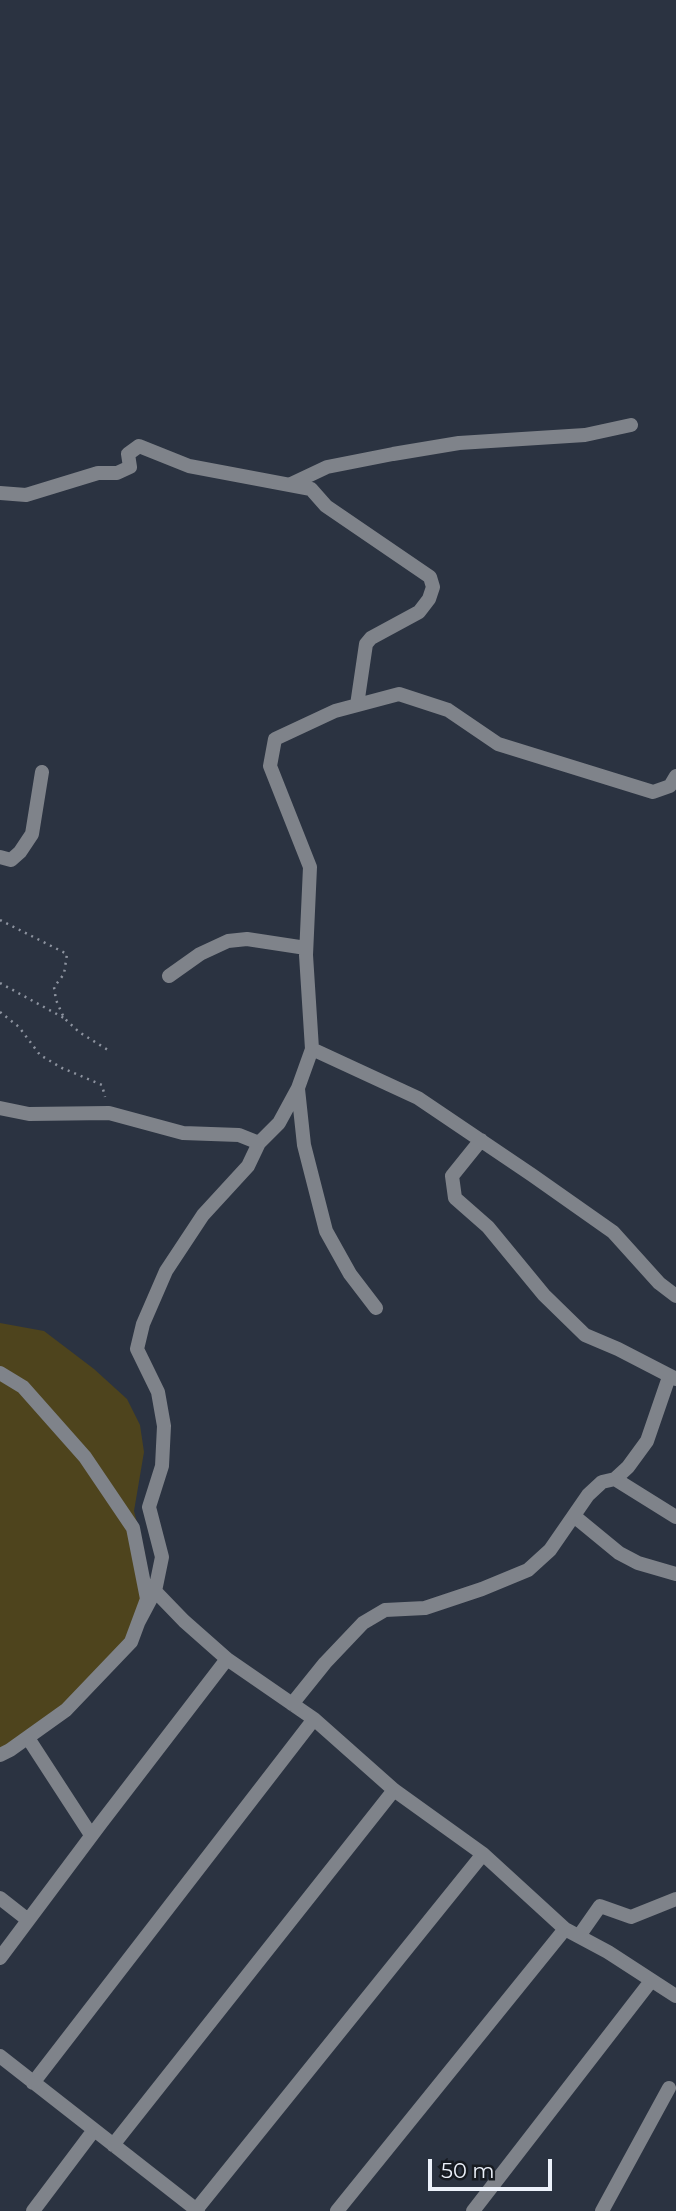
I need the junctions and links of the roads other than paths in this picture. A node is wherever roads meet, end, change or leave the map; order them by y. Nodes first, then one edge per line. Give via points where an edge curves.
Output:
1 (631, 425) dead end
2 (291, 484) junction
3 (0, 493) edge
4 (357, 705) junction
5 (42, 772) dead end
6 (676, 776) edge
7 (0, 856) edge
8 (306, 948) junction
9 (169, 976) dead end
10 (312, 1049) junction
11 (298, 1088) junction
12 (0, 1108) edge
13 (481, 1140) junction
14 (259, 1143) junction
15 (676, 1296) edge
16 (376, 1308) dead end
17 (0, 1373) edge
18 (672, 1378) edge
19 (615, 1479) junction
20 (574, 1516) junction
21 (676, 1517) edge
22 (676, 1574) edge
23 (155, 1591) junction
24 (138, 1623) junction
25 (227, 1659) junction
26 (292, 1704) junction
27 (314, 1719) junction
28 (28, 1738) junction
29 (0, 1755) edge
30 (394, 1790) junction
31 (91, 1835) junction
32 (484, 1854) junction
33 (0, 1898) edge
34 (676, 1899) edge
35 (28, 1920) junction
36 (565, 1928) junction
37 (579, 1936) junction
38 (0, 1958) edge
39 (651, 1981) junction
40 (676, 1996) edge
41 (0, 2056) edge
42 (33, 2083) junction
43 (669, 2088) dead end
44 (94, 2130) junction
45 (113, 2145) junction
46 (197, 2210) edge
47 (33, 2211) edge
48 (337, 2211) edge
49 (474, 2211) edge
50 (602, 2211) edge

1 - 2 street via 585,435 459,443 393,454 327,467
2 - 3 street via 189,466 139,446 128,454 130,467 117,472 98,473 26,495
2 - 4 street via 311,489 326,506 429,577 433,587 419,612 366,644
4 - 6 street via 399,694 448,710 498,744 653,792 670,786
4 - 8 street via 275,739 270,766 310,867
5 - 7 street via 32,834 11,860
8 - 9 street via 247,939 228,942 200,954
8 - 10 street
10 - 11 street
10 - 13 street via 418,1098
11 - 14 street via 279,1123
11 - 16 street via 304,1145 326,1231
12 - 14 street via 29,1114 109,1113 183,1133 239,1135
13 - 15 street via 613,1232
13 - 18 street via 452,1176 455,1198 488,1227 544,1295 585,1335
14 - 23 street via 248,1166 203,1215 166,1271 137,1349 158,1392 164,1426 162,1466 149,1507 162,1557
17 - 24 street via 23,1387 85,1457 133,1528 147,1599
18 - 19 street via 647,1441
19 - 20 street via 602,1482
19 - 21 street
20 - 22 street via 628,1558
20 - 26 street via 550,1550 528,1570 425,1608 385,1610 362,1623
23 - 24 street
23 - 25 street
24 - 28 street via 131,1642 66,1710
25 - 26 street
25 - 31 street
26 - 27 street
27 - 30 street
27 - 42 street
28 - 29 street
28 - 31 street
30 - 32 street
30 - 45 street
31 - 35 street
32 - 36 street
32 - 46 street
33 - 35 street
34 - 37 street via 631,1917 600,1906
35 - 38 street
36 - 37 street
36 - 48 street
37 - 39 street
39 - 40 street
39 - 49 street
41 - 42 street
42 - 44 street
43 - 50 street
44 - 45 street
44 - 47 street
45 - 46 street

